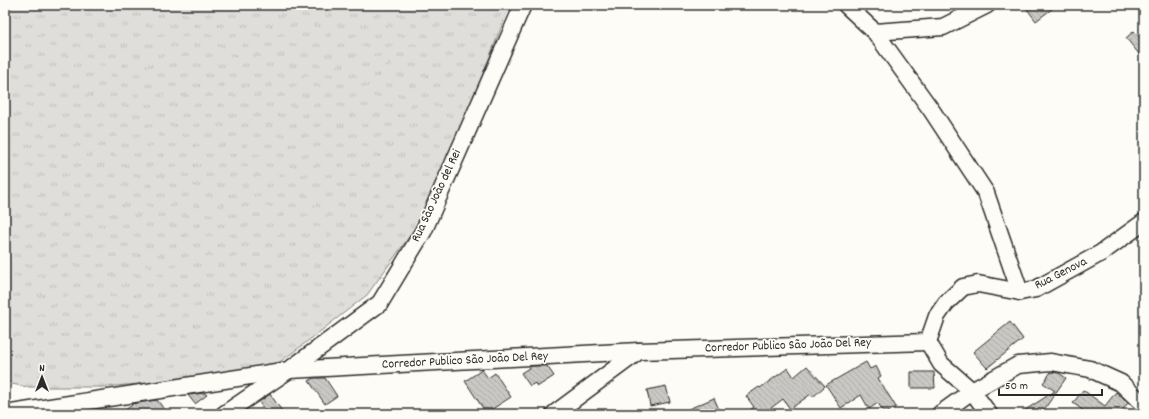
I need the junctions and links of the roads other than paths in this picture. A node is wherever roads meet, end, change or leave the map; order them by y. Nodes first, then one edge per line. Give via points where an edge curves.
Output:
1 (523, 5) edge
2 (846, 5) edge
3 (987, 5) edge
4 (875, 32) junction
5 (1144, 222) edge
6 (1020, 292) junction
7 (928, 342) junction
8 (639, 351) junction
9 (289, 370) junction
10 (972, 391) junction
11 (1144, 405) edge
12 (5, 414) edge
13 (224, 414) edge
14 (554, 414) edge
15 (940, 414) edge
16 (989, 414) edge

1 - 9 street, Rua São João del Rei via 424,230 380,302
2 - 4 street
3 - 4 street via 943,27
4 - 6 street via 932,111 986,193
5 - 6 street, Rua Genova via 1102,253 1036,289
6 - 7 street, Rua Genova via 978,284 963,286 946,302 937,316
7 - 8 street, Corredor Publico São João Del Rey
7 - 10 street via 941,364
8 - 9 street, Corredor Publico São João Del Rey
8 - 14 street
9 - 12 street, Corredor Publico São João Del Rey
9 - 13 street, Rua São João del Rei
10 - 11 street via 1018,366 1051,362 1090,369 1121,383
10 - 15 street
10 - 16 street

